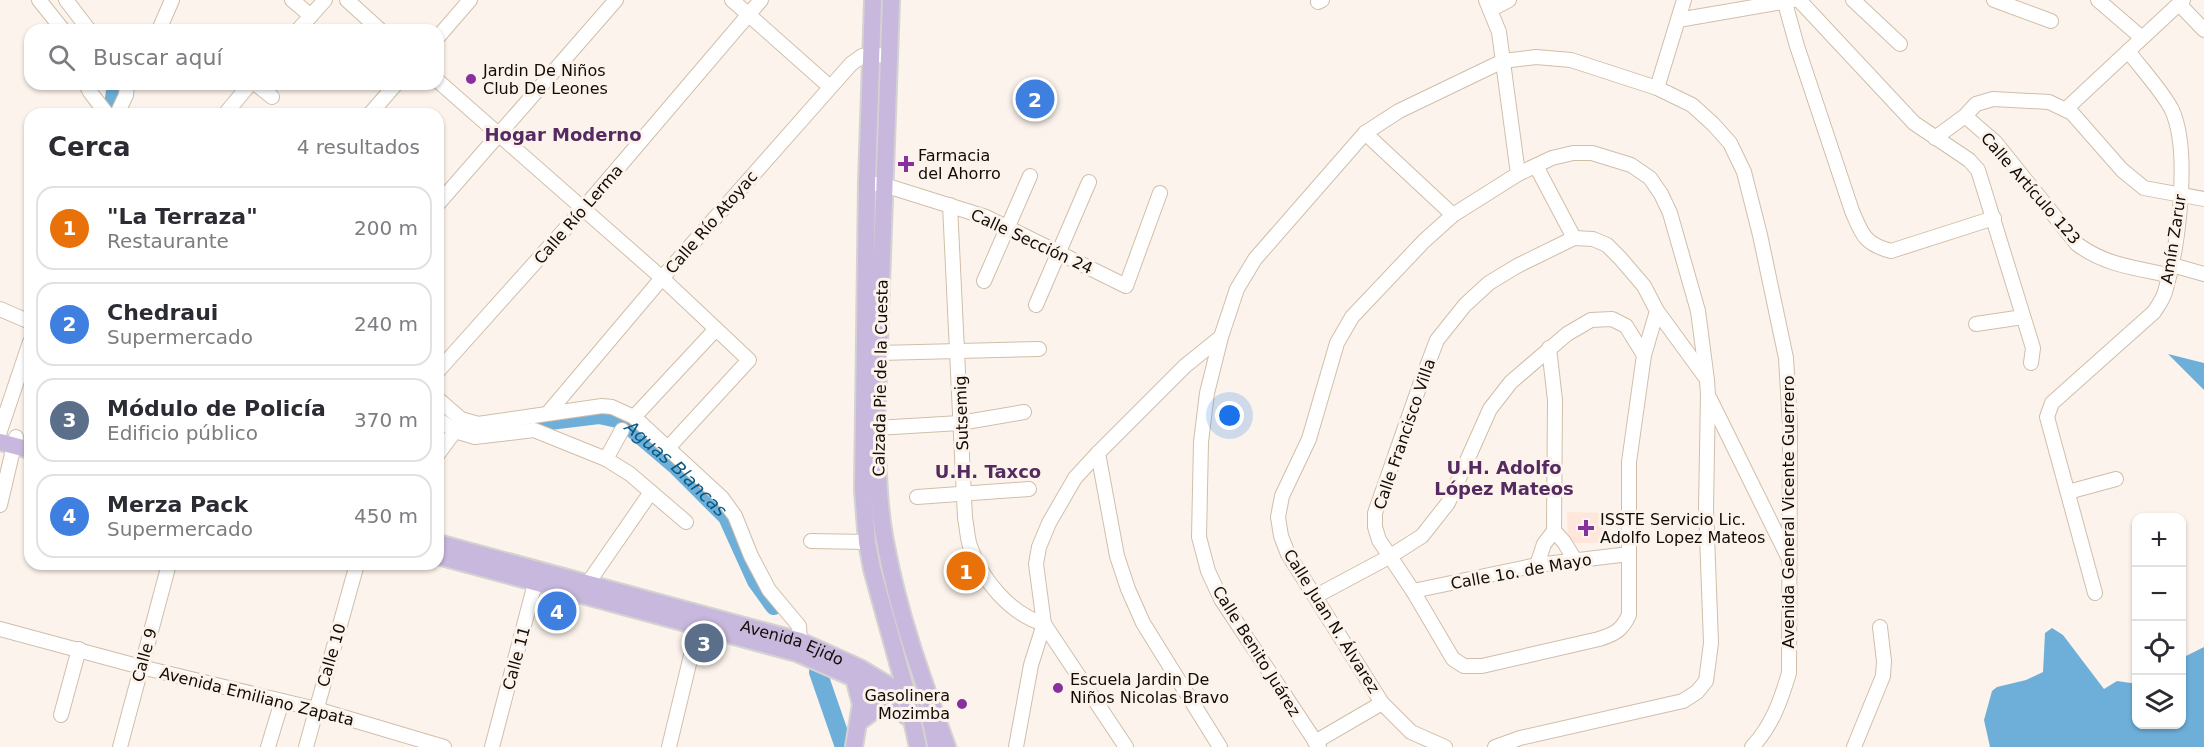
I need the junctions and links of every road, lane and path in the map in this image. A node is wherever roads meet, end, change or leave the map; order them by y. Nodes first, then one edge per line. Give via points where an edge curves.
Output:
1 (39, 0) edge
2 (66, 0) edge
3 (172, 0) edge
4 (292, 0) edge
5 (325, 0) edge
6 (347, 0) edge
7 (470, 0) edge
8 (616, 0) edge
9 (732, 0) edge
10 (761, 0) edge
11 (873, 0) edge
12 (891, 0) edge
13 (1509, 0) edge
14 (1683, 0) edge
15 (1853, 0) edge
16 (1994, 0) edge
17 (2098, 0) edge
18 (1793, 1) edge
19 (2181, 2) edge
20 (1488, 5) edge
21 (749, 15) junction
22 (311, 16) junction
23 (1678, 21) junction
24 (2051, 21) dead end
25 (58, 24) edge
26 (84, 24) edge
27 (162, 24) edge
28 (304, 24) edge
29 (373, 24) edge
30 (444, 30) edge
31 (2204, 30) edge
32 (2142, 38) junction
33 (1900, 44) dead end
34 (2128, 51) junction
35 (871, 55) junction
36 (888, 55) junction
37 (1503, 61) junction
38 (444, 86) edge
39 (830, 87) junction
40 (1657, 88) junction
41 (91, 90) edge
42 (126, 90) edge
43 (245, 90) edge
44 (263, 90) edge
45 (391, 90) edge
46 (272, 97) dead end
47 (106, 108) edge
48 (113, 108) edge
49 (230, 108) edge
50 (375, 108) edge
51 (2066, 109) junction
52 (1965, 116) junction
53 (1365, 133) junction
54 (499, 134) junction
55 (1935, 138) junction
56 (1536, 165) junction
57 (1518, 174) junction
58 (1030, 176) dead end
59 (1089, 182) dead end
60 (876, 184) junction
61 (1160, 193) dead end
62 (2181, 196) junction
63 (444, 197) edge
64 (2204, 199) edge
65 (950, 205) junction
66 (583, 209) junction
67 (1453, 215) junction
68 (1994, 218) junction
69 (1007, 229) junction
70 (1574, 238) junction
71 (1058, 253) junction
72 (2171, 270) junction
73 (2204, 274) edge
74 (662, 278) junction
75 (984, 281) dead end
76 (1036, 305) dead end
77 (0, 309) edge
78 (1657, 311) junction
79 (2023, 317) junction
80 (24, 319) edge
81 (1976, 324) dead end
82 (716, 329) junction
83 (1221, 337) junction
84 (1549, 348) junction
85 (1039, 349) dead end
86 (958, 350) junction
87 (879, 352) junction
88 (1644, 356) junction
89 (2031, 363) dead end
90 (444, 364) edge
91 (24, 377) edge
92 (1707, 380) junction
93 (1708, 395) junction
94 (444, 404) edge
95 (1024, 412) dead end
96 (548, 413) junction
97 (634, 417) junction
98 (444, 423) edge
99 (960, 423) junction
100 (876, 428) junction
101 (622, 430) dead end
102 (455, 431) junction
103 (13, 440) edge
104 (444, 446) edge
105 (668, 448) junction
106 (1098, 453) junction
107 (606, 459) junction
108 (2116, 479) dead end
109 (1029, 489) dead end
110 (651, 492) junction
111 (2068, 492) junction
112 (965, 493) junction
113 (917, 497) dead end
114 (0, 505) edge
115 (686, 522) dead end
116 (1554, 531) junction
117 (811, 541) dead end
118 (867, 542) junction
119 (444, 545) edge
120 (1629, 554) junction
121 (444, 557) edge
122 (1389, 557) junction
123 (1575, 560) junction
124 (1790, 562) junction
125 (1537, 565) junction
126 (167, 570) edge
127 (355, 570) edge
128 (538, 576) junction
129 (586, 589) junction
130 (1413, 591) junction
131 (2096, 593) dead end
132 (1316, 596) junction
133 (700, 619) junction
134 (1044, 624) junction
135 (1880, 627) dead end
136 (0, 629) edge
137 (799, 647) junction
138 (79, 649) junction
139 (141, 667) junction
140 (854, 678) junction
141 (921, 678) junction
142 (905, 685) junction
143 (282, 701) junction
144 (896, 703) junction
145 (1382, 703) junction
146 (316, 709) junction
147 (61, 715) dead end
148 (859, 722) junction
149 (409, 742) edge
150 (1317, 745) edge
151 (120, 747) edge
152 (268, 747) edge
153 (306, 747) edge
154 (444, 747) edge
155 (492, 747) edge
156 (669, 747) edge
157 (854, 747) edge
158 (918, 747) edge
159 (925, 747) edge
160 (938, 747) edge
161 (947, 747) edge
162 (1016, 747) edge
163 (1126, 747) edge
164 (1220, 747) edge
165 (1445, 747) edge
166 (1495, 747) edge
167 (1752, 747) edge
168 (1854, 747) edge

1 - 25 street
2 - 26 street
3 - 27 street
4 - 22 street
5 - 22 street
6 - 29 street
7 - 30 street
8 - 54 street
9 - 21 street
10 - 21 street, Calle Río Lerma
11 - 35 main road, Calzada Pie de la Cuesta
12 - 36 main road, Calzada Pie de la Cuesta
13 - 20 street
14 - 23 street
15 - 33 street
16 - 24 street
17 - 32 street
18 - 23 street
18 - 55 street via 1914,123
18 - 68 street via 1797,46 1868,242 1891,251
19 - 31 street
19 - 32 street
20 - 37 street
21 - 39 street
21 - 66 street, Calle Río Lerma
22 - 28 street
23 - 40 street
32 - 34 street
34 - 51 street
34 - 62 street, Amín Zarur via 2171,108 2178,126
35 - 36 street
35 - 39 street, Calle Río Atoyac via 851,64
35 - 60 main road, Calzada Pie de la Cuesta
36 - 60 main road, Calzada Pie de la Cuesta
37 - 40 street, Avenida General Vicente Guerrero via 1536,57 1571,60
37 - 53 street, Avenida General Vicente Guerrero via 1399,111
37 - 57 street
38 - 54 street
39 - 74 street, Calle Río Atoyac
40 - 124 street, Avenida General Vicente Guerrero via 1692,105 1713,124 1730,144 1744,172 1786,358
41 - 47 street
42 - 48 street
43 - 49 street
44 - 46 street
45 - 50 street
51 - 52 street via 2049,102 1993,99 1976,104
51 - 62 street via 2122,170 2144,188
52 - 55 street
52 - 72 street, Calle Artículo 123 via 1995,142 2076,244 2108,262
53 - 67 street
53 - 83 street, Avenida General Vicente Guerrero via 1255,259 1237,289
54 - 63 street
54 - 66 street
55 - 68 street via 1978,170
56 - 57 street, Calle Juan N. Álvarez
56 - 70 street
56 - 92 street, Calle Juan N. Álvarez via 1573,153 1592,153 1631,165 1650,178 1670,213 1698,311
57 - 67 street, Calle Juan N. Álvarez
58 - 69 street
59 - 71 street
60 - 65 street, Calle Sección 24
60 - 87 main road, Calzada Pie de la Cuesta
60 - 118 main road, Calzada Pie de la Cuesta via 863,465
61 - 71 street, Calle Sección 24 via 1126,285
62 - 64 street
62 - 72 street, Amín Zarur
65 - 69 street, Calle Sección 24
65 - 86 street, Sutsemig
66 - 74 street
66 - 90 street, Calle Río Lerma
67 - 132 street, Calle Juan N. Álvarez via 1352,317 1337,343 1308,439 1281,496 1281,536 1288,554
68 - 79 street
69 - 71 street, Calle Sección 24
69 - 75 street
70 - 78 street via 1593,239 1606,245 1644,286
70 - 122 street, Calle Francisco Villa via 1489,283 1437,340 1375,513 1378,540
71 - 76 street
72 - 73 street, Calle Artículo 123
72 - 111 street, Amín Zarur via 2154,312 2048,410
74 - 82 street
74 - 96 street, Calle Río Atoyac
77 - 80 street
78 - 88 street, Calle Francisco Villa
78 - 92 street
79 - 81 street
79 - 89 street via 2033,348
82 - 97 street
82 - 105 street via 749,360
83 - 106 street via 1185,366
83 - 150 street, Calle Benito Juárez via 1207,393 1201,442 1199,537 1221,599
84 - 88 street via 1591,320 1612,319 1626,326
84 - 116 street via 1555,400
84 - 122 street via 1511,382 1490,409 1448,503 1422,536
85 - 86 street
86 - 87 street
86 - 99 street, Sutsemig
87 - 100 main road, Calzada Pie de la Cuesta
88 - 120 street, Calle Francisco Villa via 1629,462
91 - 103 street
92 - 93 street, Calle Juan N. Álvarez
93 - 124 street
93 - 166 street, Calle Juan N. Álvarez via 1706,507 1711,643 1706,681 1683,701
94 - 96 street via 461,418 478,424
95 - 99 street
96 - 97 street via 612,406
97 - 105 street
98 - 102 street
99 - 100 street
99 - 112 street, Sutsemig
100 - 141 main road, Calzada Pie de la Cuesta via 886,546
101 - 107 street
102 - 104 street
102 - 107 street via 476,437 534,430
103 - 114 street
105 - 137 street via 722,498 735,516 769,590 799,626
106 - 134 street via 1076,478 1038,547 1036,564
106 - 164 street via 1128,589 1143,623
107 - 110 street
108 - 111 street
109 - 112 street
110 - 115 street
110 - 129 street
111 - 131 street
112 - 113 street
112 - 134 street, Sutsemig via 970,547 982,569 1008,602
116 - 123 street
116 - 125 street via 1544,544
117 - 118 street
118 - 142 main road, Calzada Pie de la Cuesta
119 - 128 main road, Avenida Ejido
120 - 123 street, Calle 1o. de Mayo
120 - 130 street, Calle Francisco Villa via 1629,615 1616,633 1482,666 1464,666 1453,659
121 - 128 main road, Avenida Ejido
122 - 130 street, Calle Francisco Villa
122 - 132 street
123 - 125 street, Calle 1o. de Mayo
124 - 167 street, Avenida General Vicente Guerrero via 1789,673 1778,707
125 - 130 street, Calle 1o. de Mayo
126 - 139 street, Calle 9
127 - 146 street, Calle 10
128 - 129 main road, Avenida Ejido
128 - 155 street, Calle 11
129 - 133 main road, Avenida Ejido
132 - 145 street, Calle Juan N. Álvarez
133 - 137 main road, Avenida Ejido
133 - 156 street
134 - 162 street via 1031,665
134 - 163 street
135 - 168 street via 1883,676
136 - 138 street, Avenida Emiliano Zapata
137 - 140 main road, Avenida Ejido
137 - 160 main road, Avenida Ejido via 860,668 898,691 927,725
138 - 139 street, Avenida Emiliano Zapata
138 - 147 street
139 - 143 street, Avenida Emiliano Zapata
139 - 151 street, Calle 9
140 - 144 main road, Avenida Ejido
140 - 148 main road via 861,704
141 - 142 main road
141 - 161 main road, Calzada Pie de la Cuesta
142 - 158 main road, Calzada Pie de la Cuesta, bridge
143 - 146 street, Avenida Emiliano Zapata
143 - 152 street
144 - 148 main road via 880,706
144 - 159 main road, Avenida Ejido
145 - 150 street
145 - 165 street, Calle Juan N. Álvarez via 1411,732
146 - 149 street, Avenida Emiliano Zapata
146 - 153 street, Calle 10
148 - 157 main road
149 - 154 street, Avenida Emiliano Zapata

